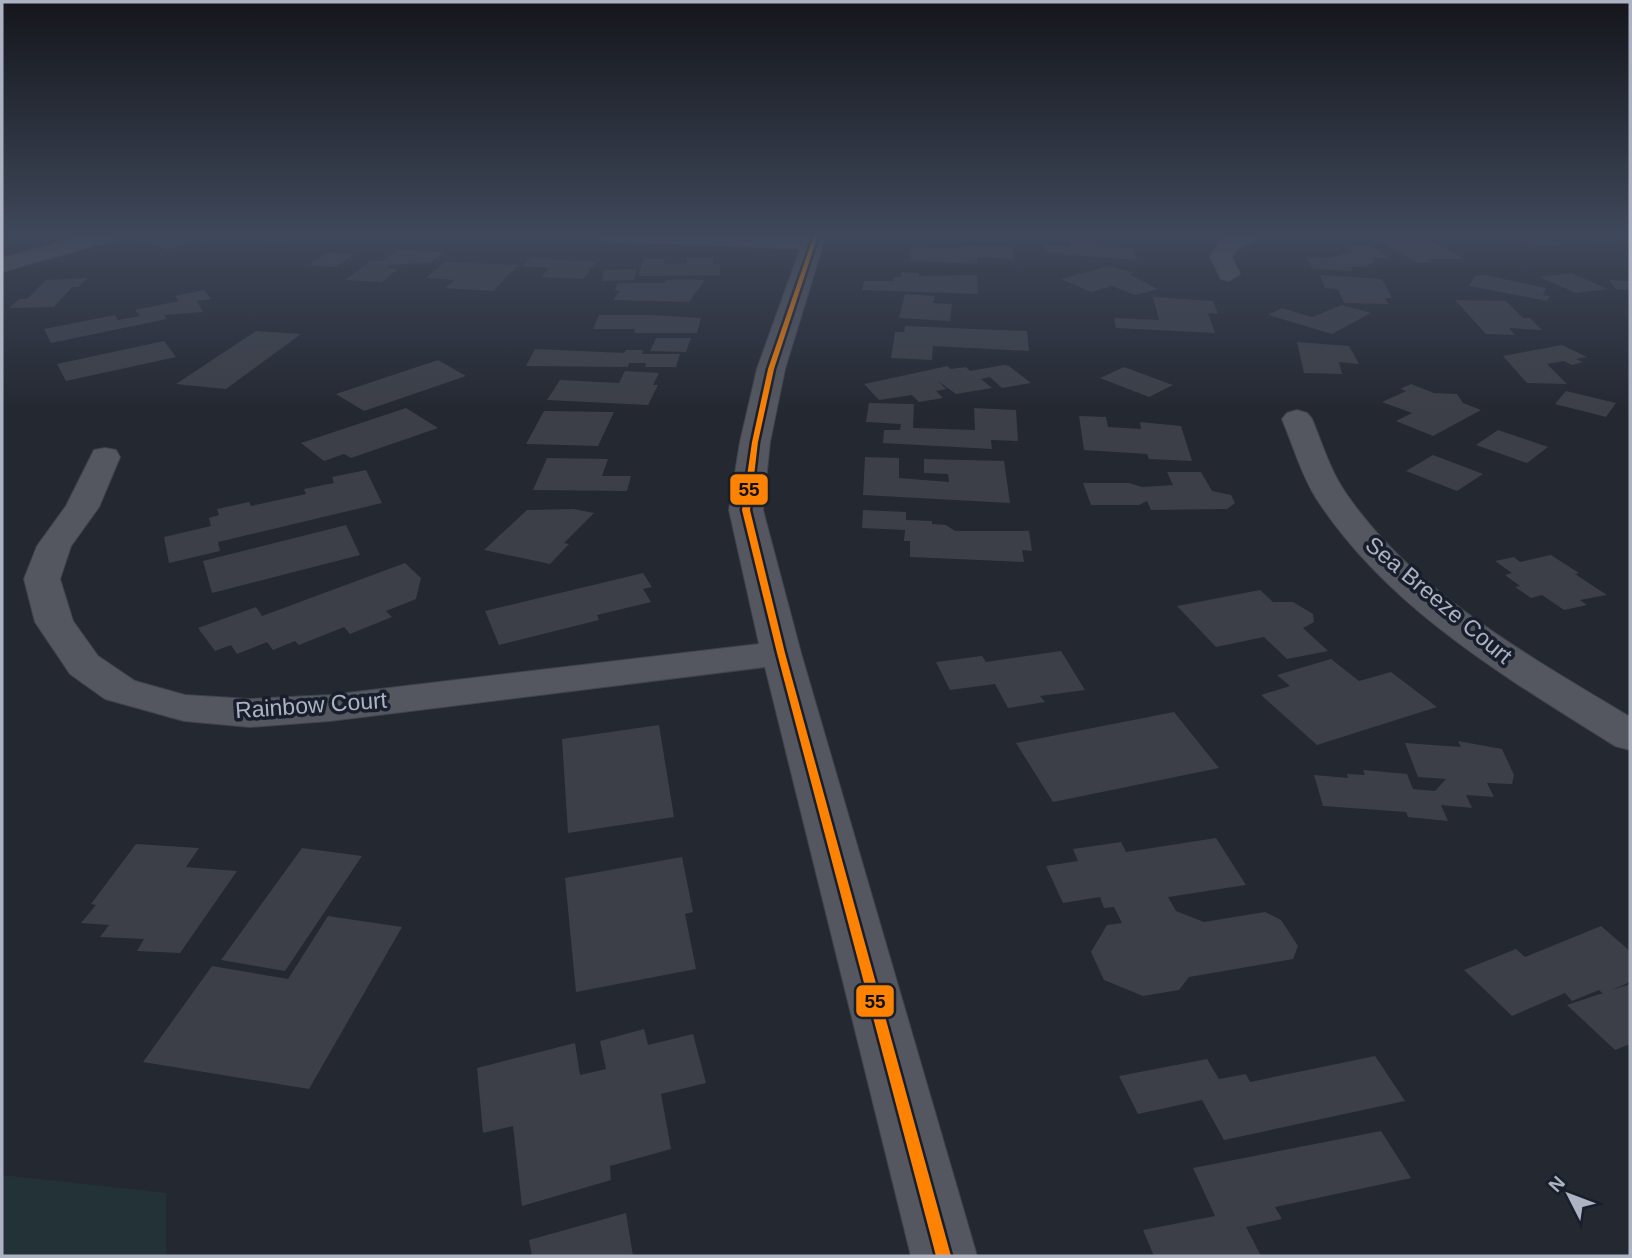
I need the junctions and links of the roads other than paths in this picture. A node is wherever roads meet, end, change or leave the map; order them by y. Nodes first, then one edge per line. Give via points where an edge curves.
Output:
1 (796, 294) edge
2 (1297, 419) dead end
3 (106, 457) dead end
4 (781, 653) junction
5 (1630, 736) edge
6 (944, 1256) edge

1 - 4 street via 771,369 746,510
2 - 5 street, Sea Breeze Court via 1331,495 1368,544 1525,671
3 - 4 street, Rainbow Court via 82,508 54,546 42,579 54,622 85,665 120,690 184,708 250,713 330,708
4 - 6 street

